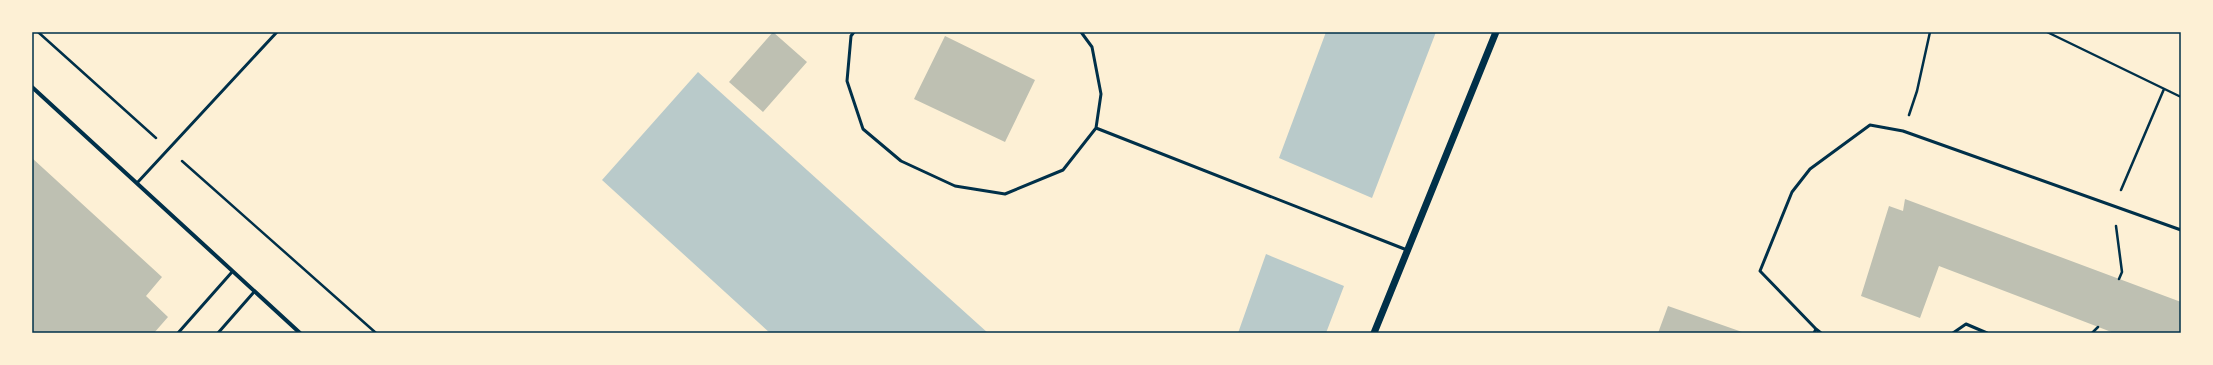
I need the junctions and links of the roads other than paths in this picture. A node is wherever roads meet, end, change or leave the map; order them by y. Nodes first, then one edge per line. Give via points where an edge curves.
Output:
1 (277, 32) edge
2 (854, 32) edge
3 (1081, 32) edge
4 (1496, 32) edge
5 (32, 87) edge
6 (1096, 128) junction
7 (137, 183) junction
8 (2181, 230) edge
9 (1407, 250) junction
10 (232, 272) junction
11 (254, 292) junction
12 (1816, 329) junction
13 (178, 333) edge
14 (218, 333) edge
15 (300, 333) edge
16 (1374, 333) edge
17 (1814, 333) edge
18 (1822, 333) edge
19 (1953, 333) edge
20 (1987, 333) edge

1 - 7 lane
2 - 6 lane via 851,36 847,82 863,129 901,161 955,186 1005,194 1063,170
3 - 6 lane via 1092,47 1101,94
4 - 9 street
5 - 7 street
6 - 9 lane
7 - 10 street
8 - 12 lane via 1903,132 1870,126 1810,169 1792,192 1760,271
9 - 16 street
10 - 11 street
10 - 13 lane
11 - 14 lane
11 - 15 street
12 - 17 lane
12 - 18 lane
19 - 20 lane via 1966,324

